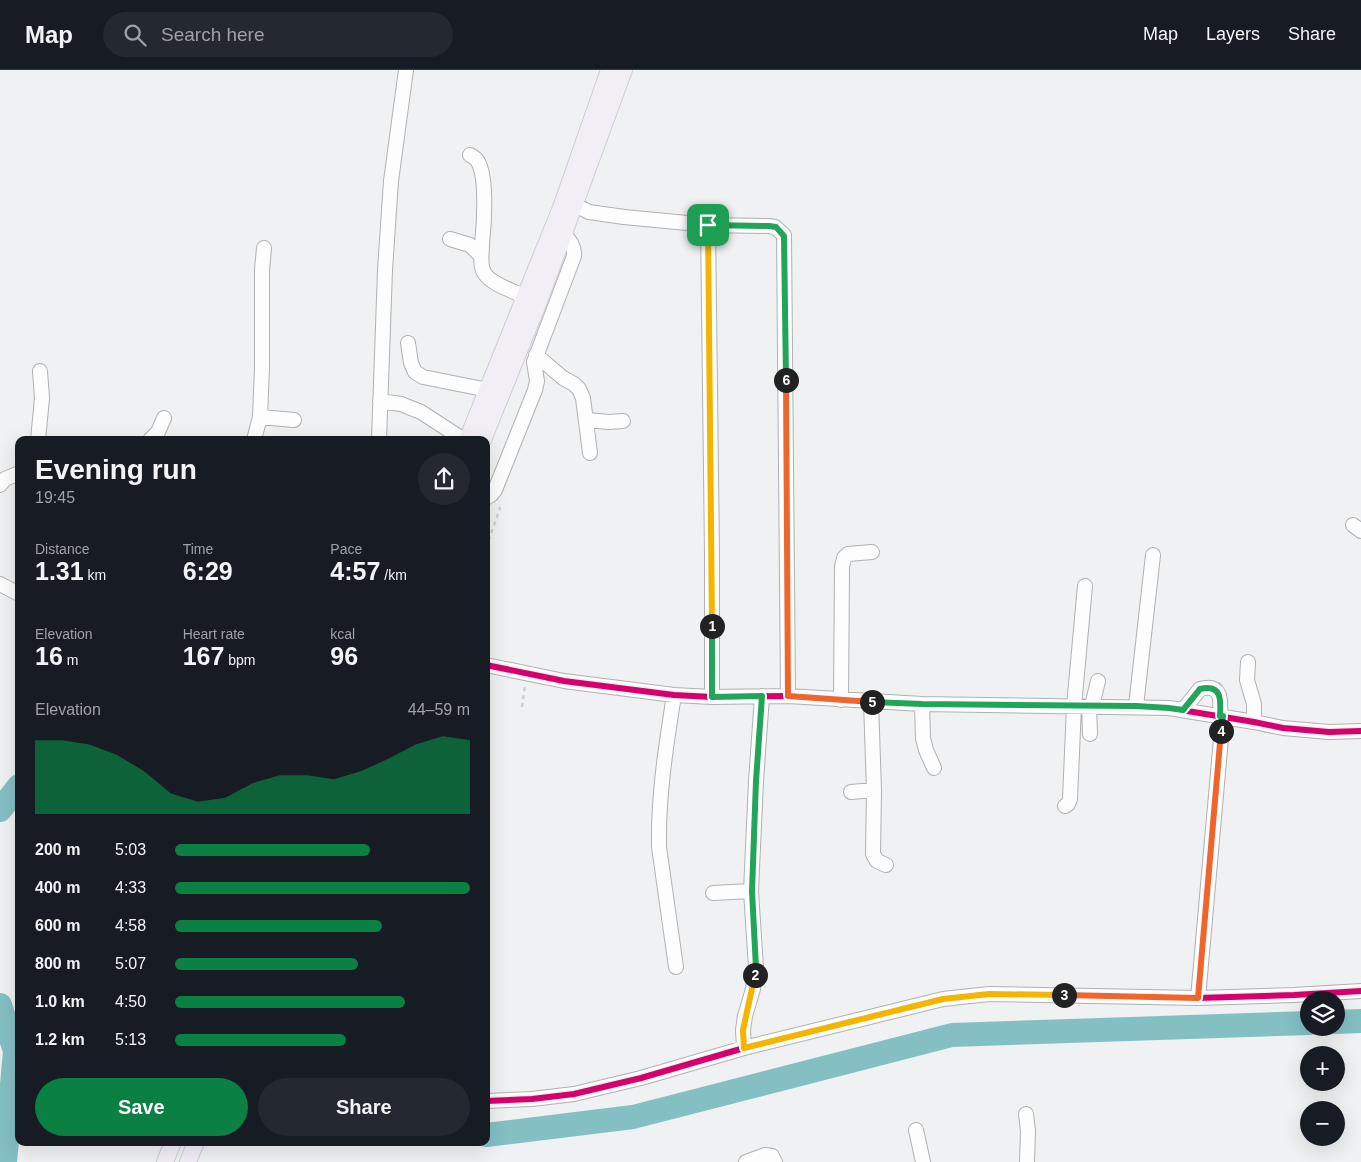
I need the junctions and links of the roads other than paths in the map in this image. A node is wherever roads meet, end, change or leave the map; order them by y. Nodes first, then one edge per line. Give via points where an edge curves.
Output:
1 (406, 70) edge
2 (609, 70) edge
3 (624, 70) edge
4 (470, 155) dead end
5 (575, 205) junction
6 (708, 225) junction
7 (564, 234) junction
8 (450, 239) dead end
9 (264, 248) dead end
10 (482, 256) junction
11 (525, 297) junction
12 (408, 343) dead end
13 (536, 355) junction
14 (40, 371) dead end
15 (488, 390) junction
16 (380, 401) junction
17 (260, 417) junction
18 (164, 418) dead end
19 (294, 420) dead end
20 (587, 420) junction
21 (623, 421) dead end
22 (38, 436) edge
23 (154, 436) edge
24 (255, 436) edge
25 (379, 436) edge
26 (460, 436) edge
27 (468, 436) edge
28 (485, 436) edge
29 (590, 452) dead end
30 (15, 475) edge
31 (0, 485) edge
32 (490, 496) edge
33 (872, 552) dead end
34 (1153, 555) dead end
35 (0, 584) edge
36 (1085, 586) dead end
37 (15, 592) edge
38 (1248, 662) dead end
39 (490, 665) edge
40 (1098, 681) dead end
41 (674, 696) junction
42 (762, 696) junction
43 (788, 696) junction
44 (712, 697) junction
45 (841, 700) junction
46 (871, 702) junction
47 (922, 704) junction
48 (1074, 706) junction
49 (1090, 706) junction
50 (1136, 706) junction
51 (1183, 710) junction
52 (1221, 716) junction
53 (1254, 722) junction
54 (1361, 731) edge
55 (1090, 734) dead end
56 (934, 768) dead end
57 (874, 790) junction
58 (851, 792) dead end
59 (1065, 806) dead end
60 (886, 865) dead end
61 (752, 891) junction
62 (713, 892) dead end
63 (676, 967) dead end
64 (1361, 991) edge
65 (1198, 998) junction
66 (744, 1048) junction
67 (490, 1101) edge
68 (1026, 1114) dead end
69 (916, 1130) dead end
70 (172, 1146) edge
71 (194, 1146) edge
72 (166, 1162) edge
73 (188, 1162) edge
74 (746, 1162) edge
75 (775, 1162) edge
76 (923, 1162) edge
77 (1028, 1162) edge

1 - 16 street via 390,181
2 - 11 main road via 577,165
3 - 5 main road
4 - 10 street via 480,166 483,183
5 - 6 street via 589,212 624,218
5 - 7 main road
6 - 43 street via 776,227 784,236
6 - 44 street
7 - 13 street via 574,247 574,256
7 - 28 main road
8 - 10 street via 470,245
9 - 17 street
10 - 11 street via 482,268 489,279
11 - 15 main road
12 - 15 street via 411,363 415,372 423,377
13 - 20 street via 579,389
13 - 32 street via 535,390
14 - 22 street via 42,398
15 - 27 main road
16 - 25 street
16 - 26 street via 401,404 421,412
17 - 19 street
17 - 24 street
18 - 23 street
20 - 21 street
20 - 29 street
30 - 31 street
33 - 45 street via 848,554 842,567
34 - 50 street
35 - 37 street
36 - 48 street
38 - 53 street via 1247,680 1254,704
39 - 41 street via 564,681
40 - 49 street
41 - 44 street
41 - 63 street via 660,798 659,846
42 - 43 street
42 - 44 street
42 - 61 street
43 - 45 street
45 - 46 street
46 - 47 street
46 - 57 street
47 - 48 street
47 - 56 street via 923,738
48 - 49 street
48 - 59 street via 1070,798
49 - 50 street
49 - 55 street
50 - 51 street
51 - 52 street
51 - 52 street via 1200,689 1211,688 1220,696
52 - 53 street
52 - 65 street
53 - 54 street via 1329,732
57 - 58 street
57 - 60 street via 872,854 876,861
61 - 62 street
61 - 66 street via 756,968 745,1016
64 - 65 street
65 - 66 street via 989,994 943,999
66 - 67 street via 574,1094
68 - 77 street
69 - 76 street
70 - 72 main road
71 - 73 main road
74 - 75 street via 765,1155 772,1156

